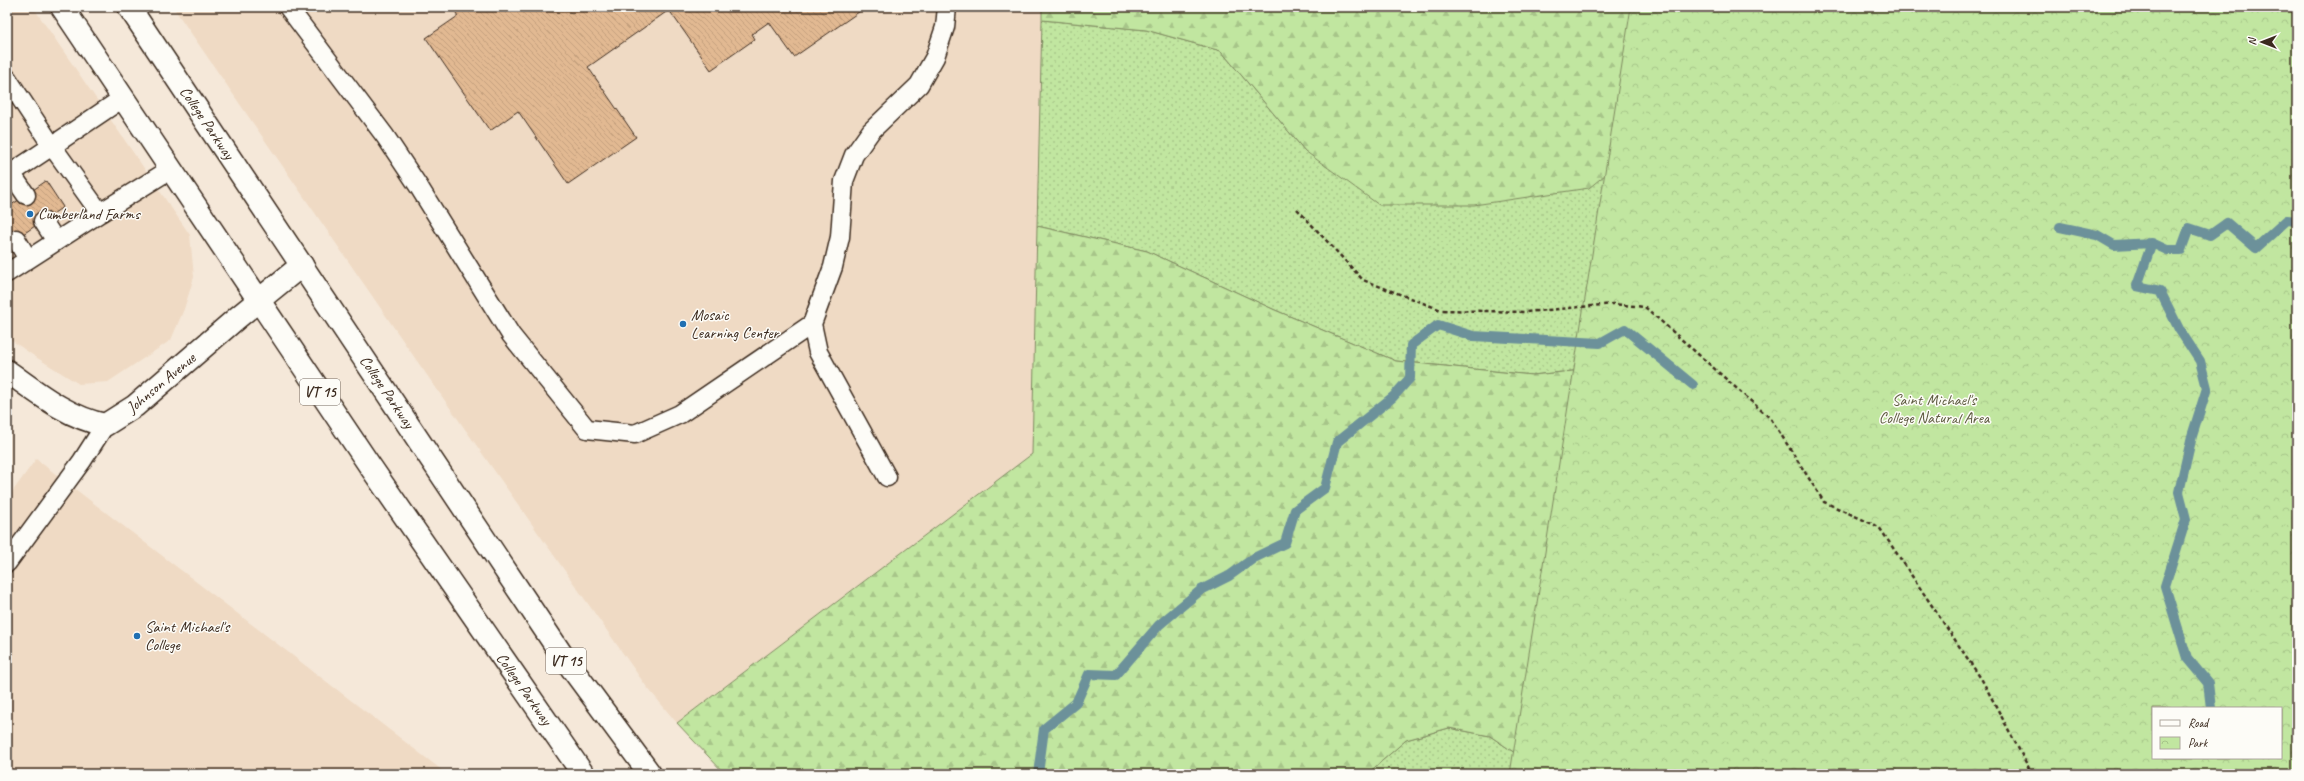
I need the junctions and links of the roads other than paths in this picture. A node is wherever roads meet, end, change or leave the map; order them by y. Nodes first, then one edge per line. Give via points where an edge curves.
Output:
1 (62, 7) edge
2 (128, 7) edge
3 (288, 7) edge
4 (947, 7) edge
5 (7, 78) edge
6 (123, 98) junction
7 (52, 146) junction
8 (171, 169) junction
9 (9, 175) edge
10 (26, 195) dead end
11 (100, 213) junction
12 (43, 221) dead end
13 (16, 239) dead end
14 (56, 241) junction
15 (28, 259) junction
16 (302, 265) junction
17 (7, 272) edge
18 (258, 300) junction
19 (812, 324) junction
20 (7, 371) edge
21 (105, 425) junction
22 (887, 477) dead end
23 (7, 562) edge
24 (583, 774) edge
25 (650, 774) edge

1 - 6 main road, College Parkway / VT 15
2 - 16 main road, College Parkway / VT 15
3 - 19 lane via 406,168 510,335 587,429 635,434 680,414
4 - 19 lane via 945,27 935,57 919,85 871,131 854,154 844,181 840,237 835,259
5 - 7 lane
6 - 7 lane
6 - 8 main road, College Parkway / VT 15
7 - 9 lane
7 - 11 lane
8 - 11 lane
8 - 18 main road, College Parkway / VT 15
9 - 10 lane
11 - 14 lane
12 - 14 lane
13 - 15 lane
14 - 15 lane
15 - 17 lane
16 - 18 main road, Johnson Avenue
16 - 25 main road, College Parkway / VT 15 via 562,655
18 - 21 main road, Johnson Avenue via 135,406
18 - 24 main road, College Parkway / VT 15
19 - 22 lane via 818,352
20 - 21 main road via 61,409 78,418
21 - 23 lane via 82,461

